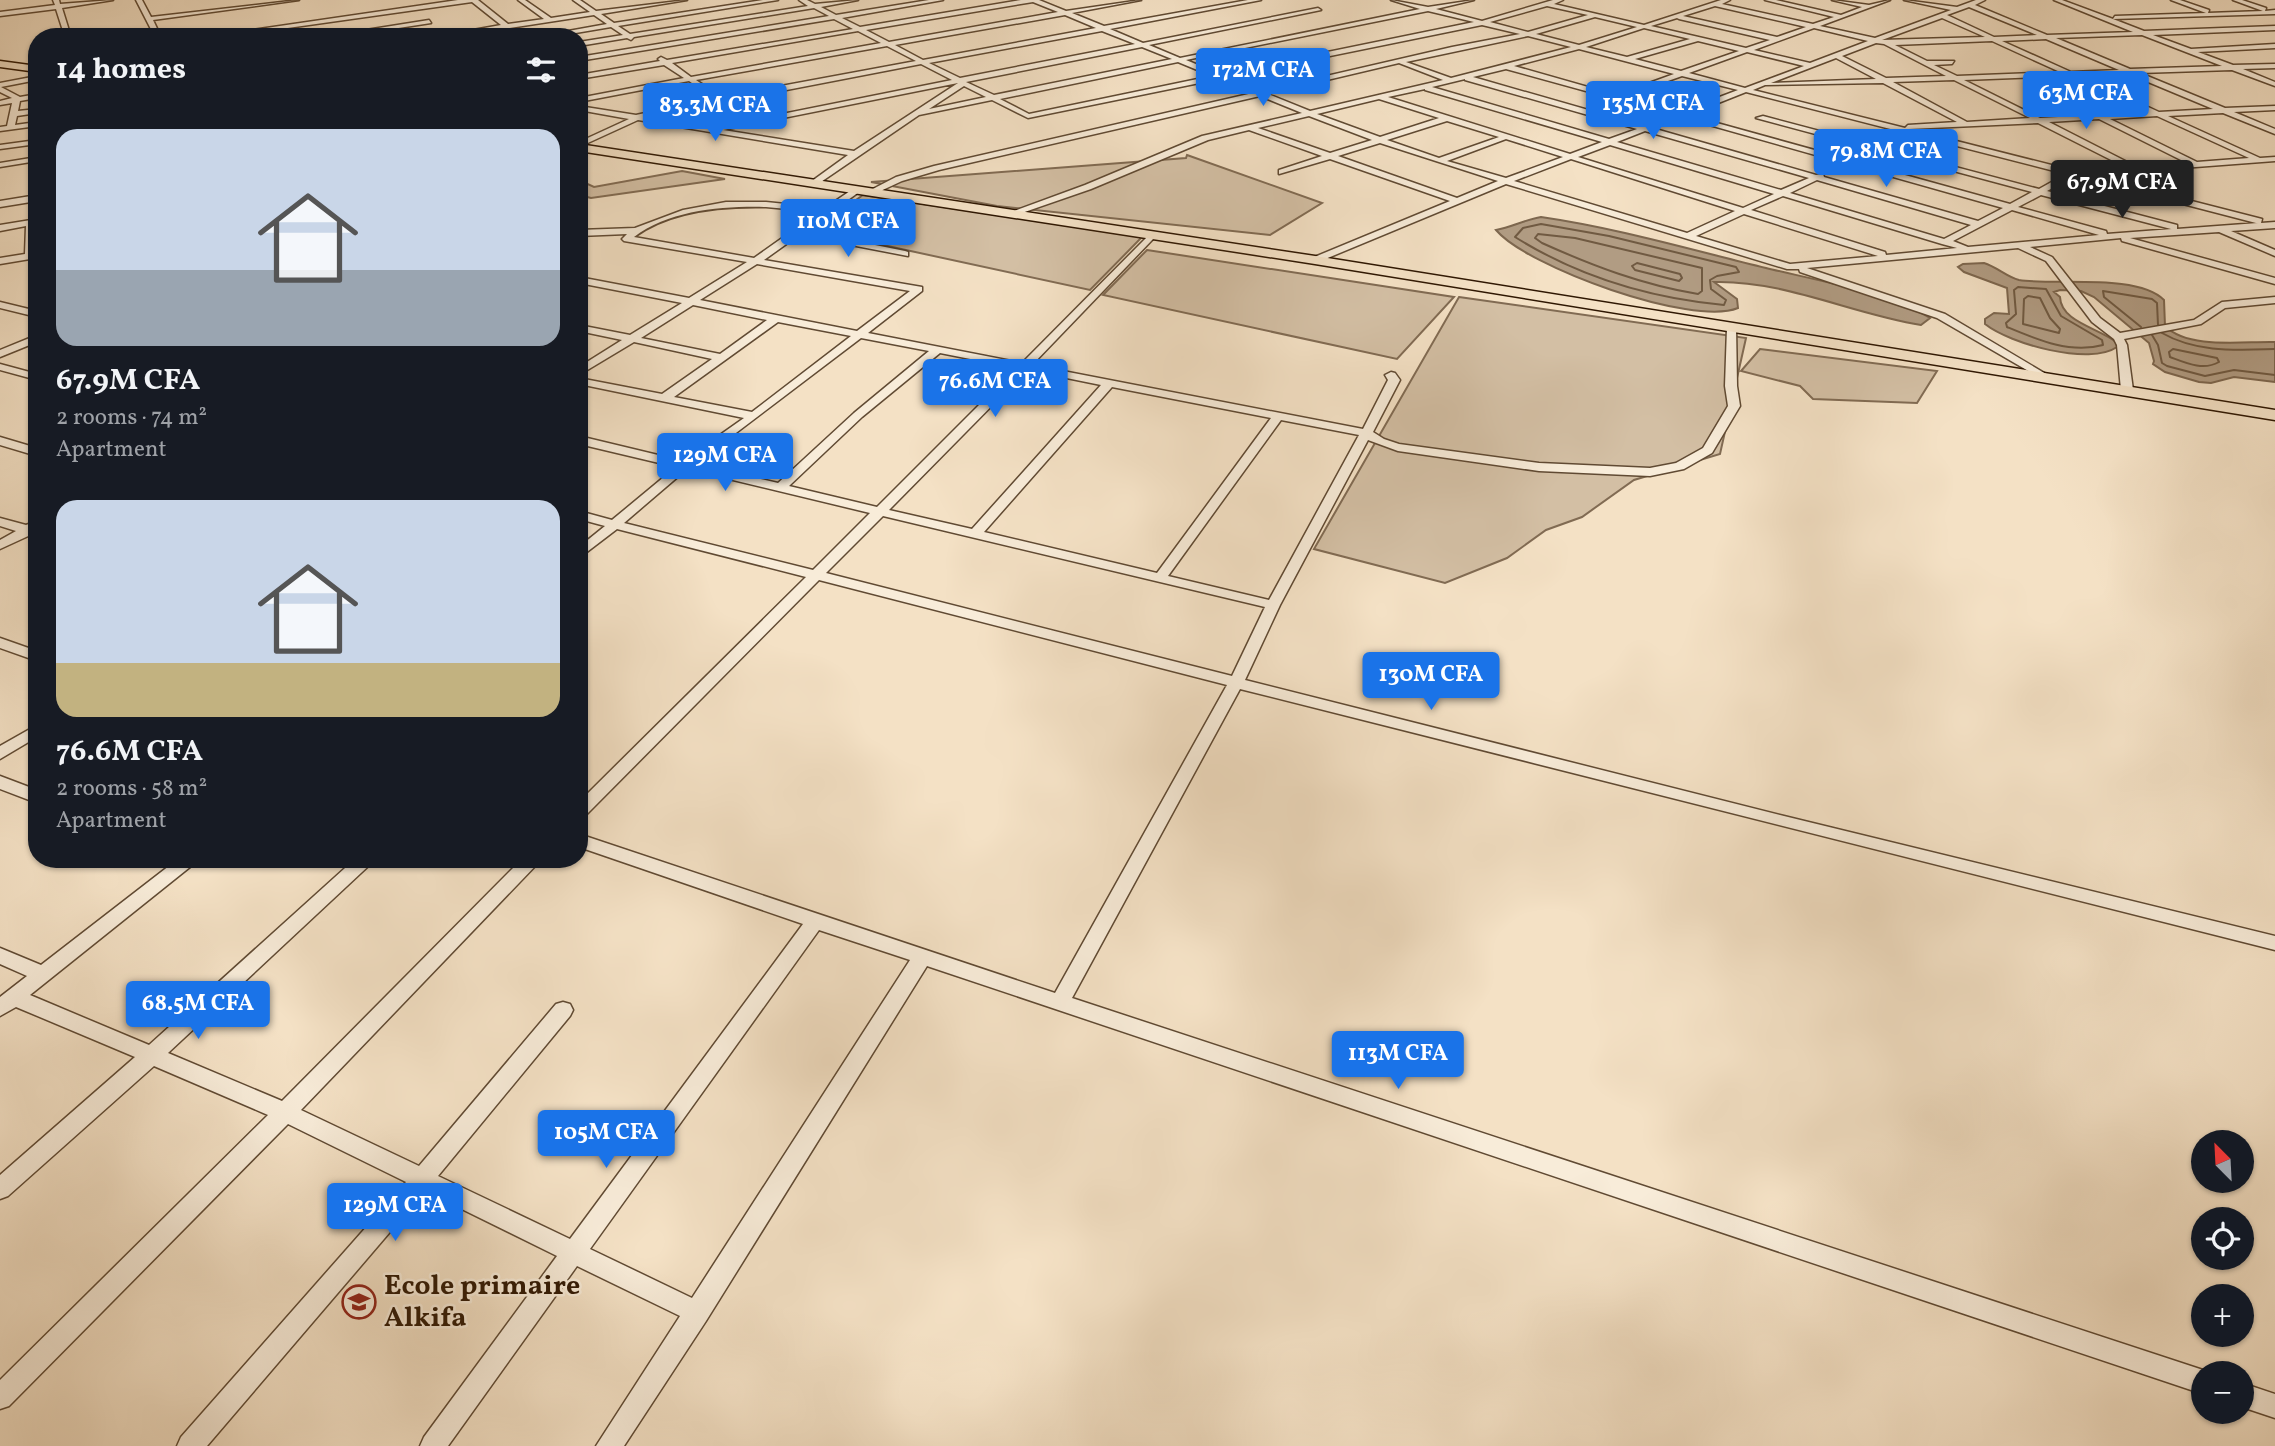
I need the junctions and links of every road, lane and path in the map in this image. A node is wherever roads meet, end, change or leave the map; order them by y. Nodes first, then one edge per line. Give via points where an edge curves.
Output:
1 (110, 0) edge
2 (139, 0) edge
3 (207, 0) edge
4 (296, 0) edge
5 (405, 0) edge
6 (473, 0) edge
7 (521, 0) edge
8 (577, 0) edge
9 (684, 0) edge
10 (734, 0) edge
11 (775, 0) edge
12 (802, 0) edge
13 (855, 0) edge
14 (940, 0) edge
15 (1033, 0) edge
16 (1138, 0) edge
17 (1221, 0) edge
18 (1258, 0) edge
19 (1394, 0) edge
20 (1472, 0) edge
21 (1529, 0) edge
22 (1560, 0) edge
23 (1695, 0) edge
24 (1727, 0) edge
25 (1768, 0) edge
26 (1835, 0) edge
27 (1887, 0) edge
28 (1908, 0) edge
29 (1982, 0) edge
30 (2057, 0) edge
31 (2175, 0) edge
32 (2181, 0) edge
33 (2236, 0) edge
34 (271, 1) edge
35 (57, 3) edge
36 (1231, 4) junction
37 (1546, 4) junction
38 (1714, 4) junction
39 (742, 5) junction
40 (1970, 5) junction
41 (816, 6) junction
42 (1868, 6) junction
43 (414, 8) junction
44 (1956, 9) junction
45 (1318, 10) dead end
46 (1432, 10) junction
47 (213, 11) junction
48 (2275, 12) edge
49 (595, 13) junction
50 (1067, 13) junction
51 (0, 14) edge
52 (280, 14) dead end
53 (2215, 14) junction
54 (760, 15) junction
55 (1596, 15) junction
56 (1941, 15) junction
57 (1677, 16) junction
58 (1839, 16) junction
59 (834, 17) junction
60 (1275, 18) junction
61 (148, 19) junction
62 (2106, 19) junction
63 (550, 20) junction
64 (429, 22) junction
65 (1288, 23) dead end
66 (1481, 23) junction
67 (612, 25) junction
68 (781, 26) junction
69 (507, 27) junction
70 (1643, 27) junction
71 (1815, 27) junction
72 (65, 28) edge
73 (153, 28) edge
74 (223, 28) edge
75 (270, 28) edge
76 (387, 28) edge
77 (435, 28) edge
78 (500, 28) edge
79 (1104, 28) junction
80 (1301, 28) dead end
81 (2275, 28) edge
82 (588, 29) edge
83 (2257, 29) junction
84 (859, 30) junction
85 (1314, 32) junction
86 (2143, 33) junction
87 (1526, 35) junction
88 (2275, 35) edge
89 (629, 36) junction
90 (1326, 36) dead end
91 (2048, 37) junction
92 (1993, 39) junction
93 (1337, 40) dead end
94 (1698, 40) junction
95 (1780, 40) junction
96 (1876, 40) junction
97 (588, 43) edge
98 (1886, 43) junction
99 (888, 44) junction
100 (1142, 45) junction
101 (2275, 46) edge
102 (1580, 47) junction
103 (646, 48) junction
104 (1360, 48) junction
105 (2188, 50) junction
106 (1747, 51) junction
107 (1374, 53) dead end
108 (1836, 55) junction
109 (1387, 57) dead end
110 (588, 58) edge
111 (1627, 59) junction
112 (1182, 60) junction
113 (666, 62) junction
114 (922, 62) junction
115 (1400, 62) junction
116 (1952, 62) dead end
117 (1924, 63) junction
118 (0, 64) edge
119 (28, 65) edge
120 (1810, 65) junction
121 (2275, 65) edge
122 (1506, 66) junction
123 (22, 67) junction
124 (2233, 67) junction
125 (28, 68) edge
126 (2132, 72) junction
127 (1682, 74) junction
128 (588, 75) edge
129 (2071, 75) junction
130 (1223, 77) junction
131 (1466, 77) junction
132 (690, 79) junction
133 (1955, 79) junction
134 (28, 80) edge
135 (1451, 80) junction
136 (960, 82) junction
137 (1891, 82) junction
138 (2275, 84) edge
139 (1759, 85) junction
140 (0, 87) edge
141 (1424, 87) junction
142 (1745, 90) junction
143 (1264, 93) junction
144 (28, 97) edge
145 (1379, 97) junction
146 (588, 98) edge
147 (1613, 98) junction
148 (17, 99) junction
149 (720, 99) junction
150 (993, 99) junction
151 (0, 103) edge
152 (2275, 108) edge
153 (588, 109) edge
154 (2223, 111) junction
155 (28, 112) edge
156 (1312, 112) junction
157 (12, 114) junction
158 (914, 114) junction
159 (2156, 114) junction
160 (1677, 116) junction
161 (2098, 116) junction
162 (638, 117) junction
163 (1760, 118) dead end
164 (2035, 119) junction
165 (1444, 120) junction
166 (1964, 123) junction
167 (28, 125) edge
168 (1248, 127) junction
169 (10, 128) junction
170 (0, 129) edge
171 (715, 129) junction
172 (1644, 129) junction
173 (1895, 129) junction
174 (2275, 132) edge
175 (1912, 133) junction
176 (1503, 138) junction
177 (1380, 141) junction
178 (588, 142) edge
179 (28, 143) edge
180 (1608, 143) junction
181 (0, 147) edge
182 (588, 147) edge
183 (1880, 149) junction
184 (855, 154) junction
185 (1329, 157) junction
186 (1569, 158) junction
187 (2275, 159) edge
188 (28, 160) edge
189 (2259, 160) junction
190 (1439, 161) junction
191 (1849, 163) junction
192 (0, 164) edge
193 (2195, 164) junction
194 (1838, 168) dead end
195 (2134, 168) junction
196 (1282, 172) dead end
197 (1828, 173) dead end
198 (2073, 174) junction
199 (1817, 178) junction
200 (1504, 182) junction
201 (815, 183) junction
202 (864, 191) junction
203 (2040, 191) junction
204 (1783, 194) junction
205 (2159, 196) junction
206 (28, 199) edge
207 (1457, 201) junction
208 (2147, 202) dead end
209 (0, 204) edge
210 (2010, 207) junction
211 (2136, 208) dead end
212 (829, 211) junction
213 (1741, 212) junction
214 (2124, 213) junction
215 (1010, 214) junction
216 (28, 222) edge
217 (1979, 224) junction
218 (2275, 225) edge
219 (0, 227) edge
220 (2220, 229) junction
221 (637, 231) junction
222 (2189, 231) junction
223 (798, 232) junction
224 (588, 233) edge
225 (1151, 236) junction
226 (2114, 236) junction
227 (1685, 237) junction
228 (1945, 242) junction
229 (2020, 245) junction
230 (1972, 250) junction
231 (2275, 253) edge
232 (905, 254) dead end
233 (28, 257) edge
234 (1891, 257) junction
235 (1315, 260) junction
236 (0, 261) edge
237 (756, 261) junction
238 (1794, 267) junction
239 (2275, 281) edge
240 (588, 282) edge
241 (2275, 300) edge
242 (692, 302) junction
243 (0, 305) edge
244 (28, 312) edge
245 (778, 317) junction
246 (1732, 328) junction
247 (588, 330) edge
248 (859, 333) junction
249 (2118, 337) junction
250 (631, 339) junction
251 (28, 342) edge
252 (937, 350) junction
253 (0, 354) edge
254 (720, 357) junction
255 (588, 366) edge
256 (1025, 366) junction
257 (0, 367) edge
258 (28, 375) edge
259 (1391, 375) dead end
260 (2042, 376) junction
261 (588, 382) edge
262 (1110, 383) junction
263 (2127, 390) junction
264 (663, 399) junction
265 (2275, 415) edge
266 (754, 416) junction
267 (1278, 416) junction
268 (1366, 433) junction
269 (0, 441) edge
270 (588, 442) edge
271 (28, 449) edge
272 (684, 466) junction
273 (779, 489) junction
274 (879, 513) junction
275 (588, 517) edge
276 (0, 522) edge
277 (617, 524) junction
278 (28, 528) edge
279 (28, 532) edge
280 (975, 534) junction
281 (0, 545) edge
282 (588, 547) edge
283 (814, 577) junction
284 (1160, 578) junction
285 (1273, 605) junction
286 (0, 643) edge
287 (28, 653) edge
288 (1237, 681) junction
289 (28, 736) edge
290 (0, 753) edge
291 (0, 782) edge
292 (28, 793) edge
293 (588, 803) edge
294 (588, 843) edge
295 (179, 868) edge
296 (357, 868) edge
297 (524, 868) edge
298 (815, 921) junction
299 (2275, 943) edge
300 (0, 956) edge
301 (923, 956) junction
302 (43, 974) junction
303 (1060, 1002) junction
304 (7, 1003) edge
305 (563, 1010) dead end
306 (152, 1055) junction
307 (285, 1112) junction
308 (421, 1180) junction
309 (0, 1189) edge
310 (572, 1253) junction
311 (698, 1313) junction
312 (2191, 1378) edge
313 (0, 1396) edge
314 (2254, 1399) edge
315 (2275, 1406) edge
316 (190, 1446) edge
317 (433, 1446) edge
318 (609, 1446) edge

1 - 35 street
2 - 61 street
3 - 47 street
4 - 34 street
5 - 43 street
6 - 43 street
6 - 69 street
7 - 63 street
8 - 49 street
9 - 49 street
10 - 39 street
11 - 39 street
12 - 41 street
13 - 41 street
14 - 59 street
15 - 50 street
15 - 84 street
16 - 50 street
17 - 36 street
18 - 36 street
19 - 46 street
20 - 46 street
21 - 37 street
22 - 37 street
23 - 38 street
24 - 38 street
25 - 58 street
26 - 42 street
27 - 42 street
28 - 44 street
29 - 40 street
30 - 62 street
31 - 32 street
31 - 53 street
33 - 48 street
34 - 47 street
34 - 52 street
35 - 51 street
35 - 72 street
36 - 60 street
36 - 79 street
37 - 55 street
37 - 66 street
38 - 57 street
38 - 71 street
39 - 54 street
39 - 67 street
40 - 44 street
40 - 91 street
41 - 54 street
41 - 59 street
42 - 58 street
43 - 64 street
43 - 75 street
44 - 56 street
45 - 60 street
46 - 66 street
46 - 85 street
47 - 61 street
47 - 74 street
48 - 53 street
49 - 63 street
49 - 67 street
50 - 79 street
50 - 99 street
53 - 62 street
53 - 83 street
54 - 68 street
54 - 89 street
55 - 70 street
55 - 87 street
56 - 92 street
56 - 96 street
57 - 70 street
57 - 95 street
58 - 71 street
59 - 68 street
59 - 84 street
60 - 65 street
60 - 100 street
61 - 73 street
62 - 86 street
63 - 69 street
64 - 76 street
64 - 77 street
66 - 87 street
66 - 104 street
67 - 82 street
67 - 89 street
68 - 103 street
69 - 78 street
70 - 94 street
70 - 102 street
71 - 95 street
71 - 96 street
79 - 100 street
79 - 114 street
80 - 85 street
81 - 83 street
83 - 86 street
83 - 88 street
84 - 99 street
84 - 113 street
85 - 90 street
85 - 112 street
86 - 91 street
86 - 105 street
87 - 102 street
87 - 115 street
89 - 97 street
89 - 103 street
91 - 92 street
91 - 126 street
92 - 98 street
92 - 129 street
93 - 104 street
94 - 106 street
94 - 111 street
95 - 106 street
96 - 98 street
96 - 108 street
98 - 117 street
99 - 114 street
99 - 132 street
100 - 112 street
100 - 136 street
101 - 105 street
102 - 111 street
102 - 122 street
103 - 110 street
103 - 113 street
104 - 107 street
104 - 130 street
105 - 124 street
106 - 120 street
106 - 127 street
108 - 120 street
108 - 137 street
109 - 115 street
111 - 127 street
112 - 130 street
112 - 150 street
113 - 128 street
113 - 132 street
114 - 136 street
114 - 149 street
115 - 135 street
115 - 143 street
116 - 117 street
117 - 133 street
118 - 123 highway
119 - 123 street
120 - 139 street
121 - 124 street
122 - 131 street
122 - 147 street
123 - 125 highway
124 - 126 street
124 - 138 street
126 - 129 street
126 - 154 street
127 - 142 street
127 - 147 street
129 - 133 street
129 - 159 street
130 - 143 street
130 - 150 street via 1037,116 1023,115
131 - 135 street
131 - 172 street
132 - 146 street
132 - 149 street
133 - 137 street
133 - 164 street
134 - 140 street
135 - 141 street
136 - 150 street
136 - 158 street
136 - 171 street
137 - 139 street
137 - 166 street
139 - 142 street
140 - 148 street
141 - 145 street
141 - 180 street
142 - 160 street
142 - 173 street
143 - 156 street
143 - 202 street via 937,168
144 - 148 street
145 - 156 street
145 - 165 street
147 - 160 street
148 - 151 street
148 - 157 street
149 - 162 street
150 - 158 street
152 - 154 street
153 - 162 street
154 - 159 street
154 - 174 street
155 - 157 street
156 - 168 street
156 - 177 street
157 - 169 street
158 - 184 street
159 - 161 street
159 - 189 street
160 - 172 street
160 - 191 street
161 - 164 street
161 - 193 street
162 - 171 street
162 - 178 street
163 - 183 street
164 - 166 street
164 - 195 street
165 - 176 street
165 - 177 street
166 - 173 street
167 - 169 street
168 - 185 street
168 - 215 street via 1205,138
169 - 170 street
171 - 184 street
172 - 180 street
172 - 199 street
173 - 175 street
175 - 183 street
175 - 198 street
176 - 186 street
176 - 190 street
177 - 185 street
177 - 190 street
179 - 181 street
180 - 186 street
180 - 204 street
182 - 201 highway
183 - 191 street
183 - 203 street
184 - 201 street
185 - 196 street
185 - 207 street
186 - 200 street
186 - 213 street
187 - 189 street
188 - 192 street
189 - 193 street
190 - 200 street
191 - 194 street
191 - 210 street
193 - 195 street
195 - 198 street
197 - 199 street
198 - 203 street
198 - 205 street
199 - 204 street
199 - 217 street
200 - 207 street
200 - 227 street
201 - 202 highway
202 - 212 street
202 - 215 highway
203 - 210 street
203 - 214 street
204 - 213 street
204 - 228 street
205 - 208 street
205 - 218 street
206 - 209 street
207 - 235 street
210 - 217 street
210 - 226 street
211 - 214 street
212 - 221 street via 763,202 726,203 688,211
212 - 223 street
213 - 227 street
213 - 234 street
214 - 222 street
215 - 225 highway
216 - 219 street
217 - 228 street
218 - 220 street
220 - 222 street
220 - 231 street
221 - 224 street
221 - 237 street via 628,241
222 - 226 street
223 - 232 street
223 - 237 street
225 - 235 highway
225 - 256 street
226 - 229 street
226 - 239 street
227 - 238 street
228 - 230 street
229 - 230 street
229 - 249 street via 2049,259 2096,320
230 - 234 street
233 - 236 street
234 - 238 street
235 - 246 highway
237 - 242 street
237 - 248 street via 918,289
238 - 260 street via 1941,316
240 - 242 street
241 - 249 street via 2222,305 2197,321
242 - 245 street
242 - 250 street
243 - 244 street
245 - 248 street
245 - 254 street
246 - 260 highway
246 - 268 street via 1734,406 1707,450 1680,466 1650,472 1539,467 1387,445
247 - 250 street
248 - 252 street
248 - 266 street
249 - 263 street
250 - 254 street
250 - 255 street
251 - 253 street
252 - 256 street
252 - 273 street
254 - 264 street
256 - 262 street
256 - 274 street
257 - 258 street
259 - 268 street via 1394,380
260 - 263 highway
261 - 264 street
262 - 267 street
262 - 280 street
263 - 265 highway
264 - 266 street
266 - 272 street
267 - 268 street
267 - 284 street
268 - 285 street
269 - 271 street
270 - 272 street
272 - 273 street
272 - 277 street
273 - 274 street
274 - 280 street
274 - 283 street
275 - 277 street
276 - 278 street
277 - 282 street
277 - 283 street
279 - 281 street
280 - 284 street
283 - 288 street
283 - 293 street
284 - 285 street
285 - 288 street
286 - 287 street
288 - 299 street
288 - 303 street
289 - 290 street
291 - 292 street
294 - 298 street
295 - 302 street
296 - 306 street
297 - 307 street
298 - 301 street
298 - 310 street
300 - 302 street
301 - 303 street
301 - 311 street
302 - 304 street
303 - 312 street
304 - 306 street
305 - 308 street
306 - 307 street
306 - 309 street
307 - 308 street
307 - 313 street
308 - 310 street
308 - 316 street
310 - 311 street
310 - 317 street
311 - 318 street
314 - 315 street

